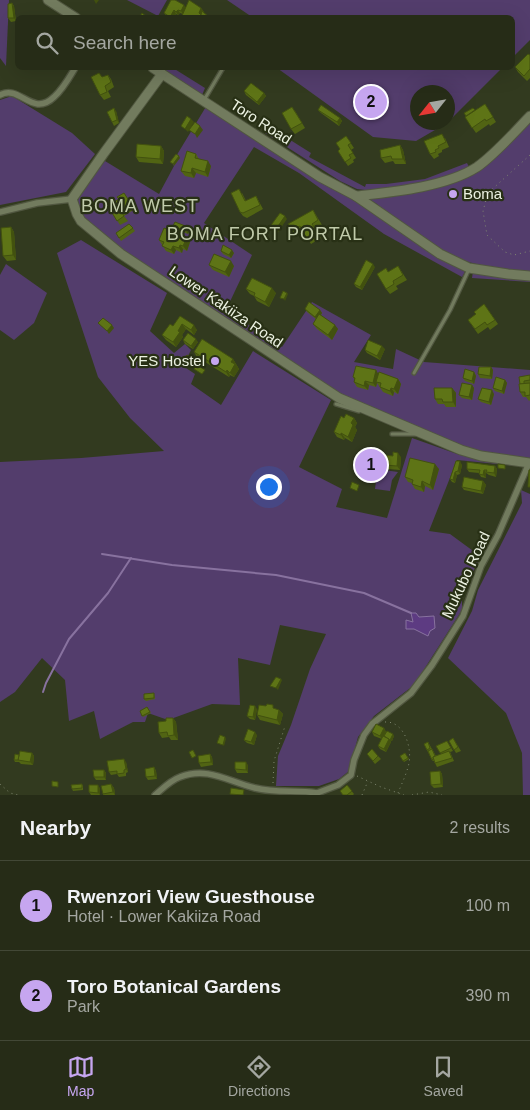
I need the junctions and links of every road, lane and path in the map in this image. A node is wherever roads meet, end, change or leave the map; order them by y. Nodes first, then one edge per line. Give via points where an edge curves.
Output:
1 (48, 0) edge
2 (71, 15) edge
3 (74, 70) edge
4 (156, 70) edge
5 (222, 70) edge
6 (162, 74) junction
7 (0, 95) edge
8 (204, 100) junction
9 (530, 116) edge
10 (530, 155) edge
11 (356, 196) junction
12 (72, 199) junction
13 (0, 212) edge
14 (530, 251) edge
15 (470, 268) junction
16 (530, 276) edge
17 (414, 373) dead end
18 (336, 404) dead end
19 (374, 414) junction
20 (392, 434) dead end
21 (421, 434) junction
22 (530, 463) edge
23 (372, 724) junction
24 (285, 726) dead end
25 (351, 774) junction
26 (368, 780) junction
27 (0, 784) edge
28 (270, 790) junction
29 (398, 793) junction
30 (316, 794) edge
31 (18, 795) edge
32 (155, 795) edge
33 (362, 795) edge
34 (404, 795) edge
35 (412, 795) edge
36 (442, 795) edge

1 - 2 main road
3 - 7 street via 57,94 47,102 34,104 8,92
4 - 6 main road, Toro Road
5 - 8 lane
6 - 8 main road, Toro Road
6 - 12 main road
8 - 11 main road, Toro Road via 320,177
9 - 11 main road via 478,166 464,174 432,184
10 - 14 path via 488,193 483,211 488,235 504,252 514,255
11 - 15 main road, Toro Road via 440,254
12 - 13 street via 37,202
12 - 19 main road, Lower Kakiiza Road via 81,221 121,254 339,398
15 - 16 main road, Toro Road
15 - 17 lane
18 - 19 lane
19 - 21 main road, Lower Kakiiza Road
20 - 21 lane
21 - 22 main road, Lower Kakiiza Road via 481,456
22 - 23 street, Mukubo Road via 481,566 463,616 411,693
23 - 25 street, Mukubo Road via 364,734
23 - 29 path via 390,721 399,726 407,740 410,762
24 - 28 path via 274,761
25 - 26 path
25 - 30 street via 338,786
26 - 29 path
26 - 33 path
27 - 31 path
28 - 30 street
28 - 32 street via 204,772 179,777
29 - 34 path
35 - 36 path via 429,792

